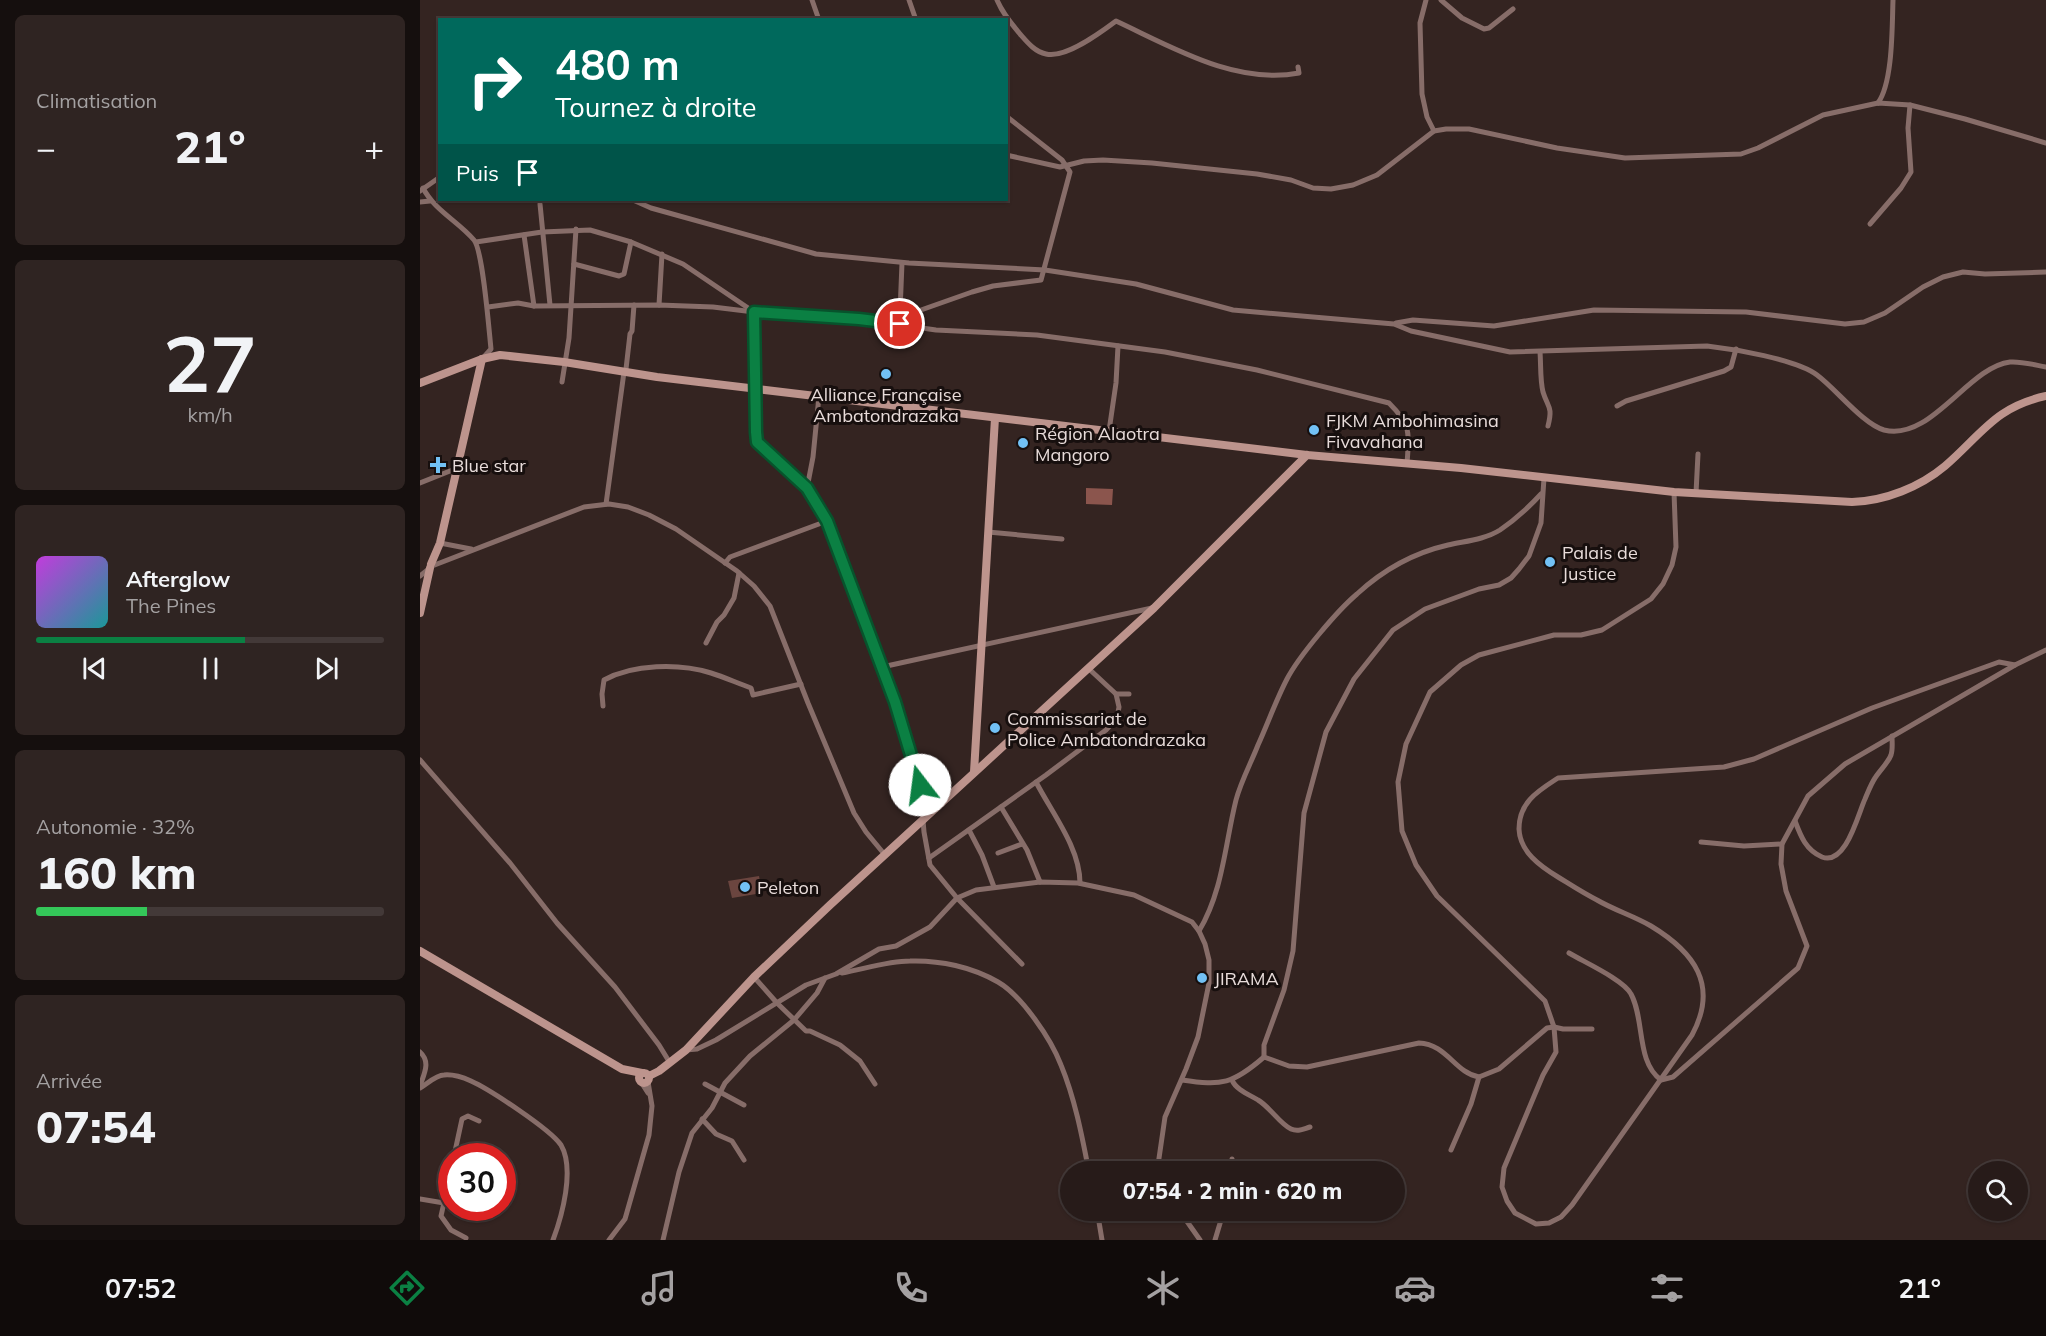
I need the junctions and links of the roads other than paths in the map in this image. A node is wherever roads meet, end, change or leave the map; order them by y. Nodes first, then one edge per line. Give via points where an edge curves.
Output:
1 (812, 0) edge
2 (909, 0) edge
3 (997, 0) edge
4 (1426, 0) edge
5 (1441, 0) edge
6 (1893, 0) edge
7 (1513, 9) dead end
8 (818, 18) edge
9 (915, 18) edge
10 (1007, 18) edge
11 (1008, 19) edge
12 (1298, 67) dead end
13 (1878, 103) junction
14 (1910, 105) junction
15 (1008, 118) edge
16 (1434, 131) junction
17 (2046, 143) edge
18 (1008, 155) edge
19 (1067, 166) junction
20 (438, 178) edge
21 (422, 190) edge
22 (430, 201) junction
23 (635, 201) edge
24 (420, 202) edge
25 (540, 204) dead end
26 (1870, 224) dead end
27 (576, 229) junction
28 (542, 232) junction
29 (524, 235) junction
30 (476, 242) junction
31 (631, 242) junction
32 (662, 254) junction
33 (902, 263) junction
34 (574, 264) junction
35 (1045, 270) junction
36 (2046, 272) edge
37 (571, 304) junction
38 (550, 305) junction
39 (634, 305) junction
40 (659, 305) junction
41 (534, 306) junction
42 (488, 307) junction
43 (754, 312) junction
44 (901, 321) junction
45 (1394, 324) junction
46 (1118, 346) junction
47 (1736, 349) junction
48 (1540, 352) junction
49 (482, 358) junction
50 (564, 362) junction
51 (2046, 366) edge
52 (624, 372) junction
53 (420, 382) edge
54 (562, 382) dead end
55 (756, 388) junction
56 (819, 396) junction
57 (2046, 396) edge
58 (1617, 406) dead end
59 (995, 418) junction
60 (1548, 426) dead end
61 (1109, 431) junction
62 (1698, 454) dead end
63 (1307, 455) junction
64 (1407, 464) junction
65 (455, 469) junction
66 (1544, 478) junction
67 (420, 483) edge
68 (807, 488) junction
69 (1674, 492) junction
70 (1696, 493) junction
71 (1542, 494) junction
72 (606, 504) junction
73 (827, 521) junction
74 (988, 532) junction
75 (1062, 539) dead end
76 (440, 543) junction
77 (472, 549) junction
78 (725, 563) junction
79 (431, 566) junction
80 (739, 573) junction
81 (420, 576) edge
82 (1154, 608) junction
83 (420, 613) edge
84 (706, 643) dead end
85 (980, 645) junction
86 (2046, 650) edge
87 (2015, 665) junction
88 (882, 667) junction
89 (1088, 668) junction
90 (801, 684) junction
91 (1116, 694) junction
92 (1129, 694) dead end
93 (603, 706) dead end
94 (1892, 736) junction
95 (420, 760) edge
96 (974, 772) junction
97 (1036, 782) junction
98 (1001, 807) junction
99 (923, 820) junction
100 (1796, 821) junction
101 (969, 830) junction
102 (1701, 842) dead end
103 (1022, 844) junction
104 (1782, 844) junction
105 (998, 853) dead end
106 (885, 855) junction
107 (929, 858) junction
108 (1040, 882) junction
109 (1080, 883) junction
110 (994, 887) junction
111 (957, 898) junction
112 (1199, 930) junction
113 (420, 951) edge
114 (1569, 953) dead end
115 (1022, 964) dead end
116 (836, 974) junction
117 (754, 977) junction
118 (825, 978) junction
119 (777, 1003) junction
120 (794, 1020) junction
121 (1554, 1027) junction
122 (1592, 1029) dead end
123 (686, 1050) junction
124 (420, 1052) edge
125 (1264, 1058) junction
126 (670, 1063) junction
127 (1479, 1077) junction
128 (644, 1078) junction
129 (1182, 1080) junction
130 (1232, 1080) junction
131 (1661, 1080) junction
132 (705, 1084) dead end
133 (875, 1084) dead end
134 (420, 1087) edge
135 (720, 1093) junction
136 (744, 1105) dead end
137 (702, 1119) junction
138 (479, 1121) dead end
139 (1310, 1127) dead end
140 (457, 1143) edge
141 (1451, 1150) dead end
142 (744, 1160) dead end
143 (1087, 1161) edge
144 (1159, 1161) edge
145 (420, 1199) edge
146 (438, 1202) edge
147 (445, 1221) edge
148 (1098, 1221) edge
149 (1187, 1221) edge
150 (1221, 1221) edge
151 (466, 1238) dead end
152 (611, 1239) edge
153 (553, 1240) edge
154 (663, 1240) edge
155 (1102, 1240) edge
156 (1200, 1240) edge
157 (1215, 1240) edge

1 - 8 street
2 - 9 street
3 - 10 street
4 - 16 street via 1420,23 1422,94
5 - 7 street via 1462,18 1484,29
6 - 13 street via 1888,74
11 - 12 street via 1030,46 1046,55 1061,54 1116,21 1217,66 1283,76 1299,73
13 - 14 street
13 - 16 street via 1823,115 1741,154 1625,158 1469,129
14 - 17 street
14 - 26 street via 1911,172
15 - 19 street
16 - 19 street via 1377,175 1330,189 1257,174 1152,163 1102,160
18 - 19 street
19 - 35 street via 1070,172
20 - 21 street
21 - 22 street
22 - 24 street
22 - 30 street
23 - 33 street via 816,254
25 - 28 street
27 - 28 street
27 - 31 street
27 - 34 street
28 - 29 street
28 - 38 street
29 - 30 street
29 - 41 street
30 - 42 street
31 - 32 street
31 - 34 street via 624,274 619,276
32 - 40 street
32 - 43 street via 692,269
33 - 35 street
33 - 44 street
34 - 37 street
35 - 44 street via 1041,280 972,292 904,316
35 - 45 street via 1136,284 1233,310
36 - 45 street via 1963,273 1943,277 1885,313 1864,322 1845,324 1746,312 1594,310 1494,326 1413,321
37 - 38 street
37 - 39 street
37 - 50 street
38 - 41 street
39 - 40 street
39 - 52 street
40 - 43 street
41 - 42 street via 518,303
42 - 49 street via 491,349
43 - 44 street
43 - 55 street
44 - 46 street via 936,330 1037,335
45 - 48 street via 1468,344 1510,352
46 - 61 street
46 - 64 street via 1257,370 1389,403 1400,414 1409,433
47 - 48 street via 1707,346
47 - 51 street via 1814,373 1857,412 1885,430 1908,429 1933,415 1989,369 2010,362
47 - 58 street via 1731,367 1724,371
48 - 60 street via 1544,393 1551,416
49 - 50 street via 500,355
49 - 53 street
49 - 65 street
50 - 52 street
50 - 54 street
52 - 55 street
52 - 72 street
55 - 56 street
55 - 68 street via 757,442
56 - 59 street
56 - 68 street
57 - 70 street via 1997,416 1943,468 1887,497 1852,502
59 - 61 street
59 - 74 street
61 - 63 street
62 - 70 street
63 - 64 street
63 - 82 street
64 - 66 street
65 - 67 street
65 - 76 street
66 - 69 street
66 - 71 street
68 - 73 street
69 - 70 street
69 - 121 street via 1676,547 1663,584 1651,599 1602,630 1554,635 1479,655 1461,665 1430,692 1406,744 1398,782 1400,808 1402,831 1416,865 1437,896 1545,1001
71 - 112 street via 1499,531 1411,557 1386,570 1356,595 1303,656 1268,718 1248,767 1236,800 1219,883
71 - 125 street via 1541,522 1529,556 1511,578 1425,609 1393,630 1354,679 1326,732 1304,813 1293,951 1264,1045
72 - 77 street via 584,507
72 - 78 street via 649,515
73 - 78 street via 730,557
73 - 88 street
74 - 75 street
74 - 85 street
76 - 77 street
76 - 79 street
77 - 79 street
78 - 80 street
79 - 81 street
79 - 83 street
80 - 84 street via 734,598
80 - 90 street via 770,606
82 - 85 street
82 - 89 street
85 - 88 street
85 - 96 street
86 - 87 street
87 - 94 street
87 - 131 street via 2000,662 1962,675 1872,708 1754,759 1724,767 1558,778 1526,802 1519,818 1519,833 1534,860 1596,900 1650,926 1685,952 1696,967 1704,999 1701,1019
88 - 99 street via 920,785
89 - 91 street
89 - 96 street
90 - 93 street via 753,694 751,688 711,673 687,668 638,668 604,680
90 - 106 street via 854,813
91 - 92 street
91 - 97 street via 1117,718
94 - 100 street via 1845,764 1818,787 1808,796
94 - 100 street via 1889,759 1873,780 1841,851 1826,858 1812,852 1802,840
95 - 126 street via 615,987
96 - 99 street
97 - 98 street
97 - 109 street via 1074,850
98 - 101 street
98 - 103 street
99 - 106 street
99 - 107 street
100 - 104 street
101 - 107 street
101 - 110 street
102 - 104 street
103 - 105 street
103 - 108 street
104 - 131 street via 1786,891 1807,945 1798,968 1673,1077
106 - 117 street
107 - 111 street via 930,865
108 - 109 street
108 - 110 street
109 - 112 street via 1134,895 1192,922
110 - 111 street
111 - 115 street
111 - 116 street via 930,927 896,946 879,949
112 - 129 street via 1209,960 1209,983 1198,1037
113 - 128 street via 622,1069
114 - 131 street via 1631,992 1641,1024 1645,1059
116 - 118 street
116 - 143 street via 908,960 945,962 999,983 1026,1007 1061,1064
117 - 119 street
117 - 123 street
118 - 119 street
118 - 120 street
119 - 120 street
119 - 123 street via 716,1040
120 - 133 street via 806,1031 840,1045 860,1061
120 - 135 street via 750,1056
121 - 122 street
121 - 127 street via 1534,1037 1499,1069
121 - 131 street via 1556,1052 1504,1168 1502,1188 1507,1202 1524,1219 1536,1224 1549,1223 1572,1205
123 - 126 street
124 - 134 street via 427,1066
125 - 127 street via 1307,1067 1419,1043 1440,1049 1469,1074
125 - 130 street
126 - 128 street
127 - 141 street
128 - 152 street via 651,1097 649,1135 625,1219
129 - 130 street via 1207,1084
129 - 144 street via 1165,1117
130 - 139 street via 1288,1128 1298,1131
132 - 135 street
134 - 153 street via 441,1075 474,1082 561,1146 567,1179
135 - 136 street
135 - 137 street
137 - 142 street via 716,1134 732,1140
137 - 154 street via 687,1143
138 - 140 street via 468,1116 462,1119
145 - 146 street
147 - 151 street via 451,1230
148 - 155 street
149 - 156 street
150 - 157 street

